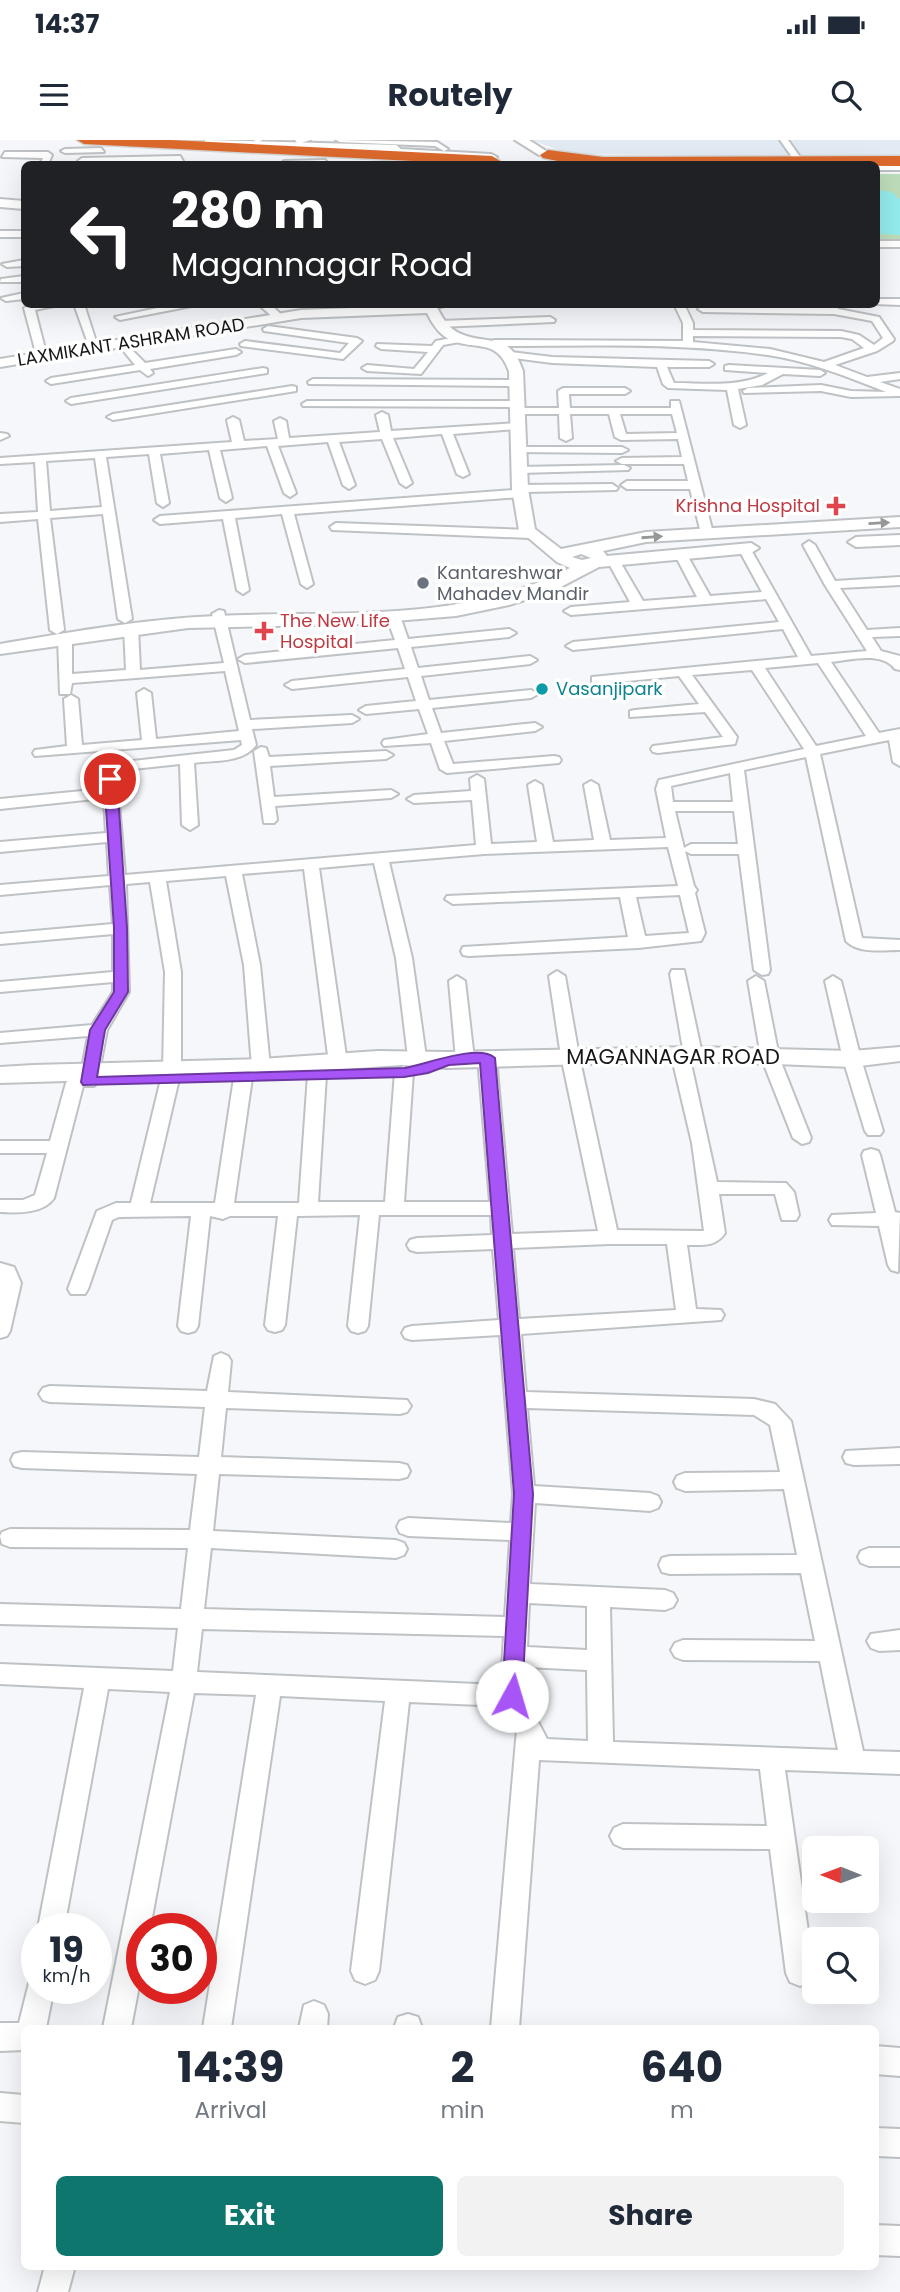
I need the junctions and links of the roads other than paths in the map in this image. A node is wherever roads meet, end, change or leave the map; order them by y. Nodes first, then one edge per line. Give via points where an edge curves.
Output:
1 (84, 140) edge
2 (170, 140) edge
3 (235, 140) edge
4 (258, 140) edge
5 (340, 140) edge
6 (521, 140) edge
7 (784, 140) edge
8 (302, 141) edge
9 (12, 142) dead end
10 (130, 146) junction
11 (444, 149) junction
12 (65, 151) dead end
13 (5, 155) junction
14 (542, 158) edge
15 (180, 159) dead end
16 (497, 159) edge
17 (325, 160) edge
18 (572, 160) junction
19 (45, 161) edge
20 (127, 161) edge
21 (145, 161) edge
22 (580, 161) edge
23 (629, 161) edge
24 (799, 161) edge
25 (0, 165) edge
26 (880, 166) edge
27 (880, 166) edge
28 (900, 166) edge
29 (880, 169) edge
30 (0, 205) edge
31 (21, 207) edge
32 (0, 234) edge
33 (21, 234) edge
34 (880, 244) edge
35 (900, 244) edge
36 (21, 263) edge
37 (7, 264) dead end
38 (21, 279) edge
39 (4, 281) dead end
40 (21, 296) edge
41 (6, 298) dead end
42 (880, 302) edge
43 (900, 302) edge
44 (29, 308) edge
45 (80, 308) edge
46 (117, 308) edge
47 (173, 308) edge
48 (265, 308) edge
49 (404, 308) edge
50 (432, 308) edge
51 (680, 308) edge
52 (375, 309) edge
53 (704, 309) dead end
54 (831, 309) edge
55 (120, 317) junction
56 (550, 320) dead end
57 (272, 323) junction
58 (439, 324) junction
59 (884, 331) junction
60 (900, 332) edge
61 (771, 334) junction
62 (836, 334) junction
63 (688, 338) junction
64 (461, 339) junction
65 (623, 342) junction
66 (494, 343) junction
67 (125, 344) junction
68 (245, 344) junction
69 (381, 346) dead end
70 (95, 349) junction
71 (436, 349) junction
72 (873, 349) junction
73 (236, 352) dead end
74 (769, 352) junction
75 (511, 355) junction
76 (42, 357) junction
77 (392, 359) dead end
78 (426, 362) junction
79 (620, 362) junction
80 (0, 363) edge
81 (660, 364) junction
82 (709, 364) dead end
83 (825, 365) junction
84 (142, 367) junction
85 (367, 368) dead end
86 (729, 368) dead end
87 (781, 371) junction
88 (849, 374) junction
89 (900, 376) edge
90 (867, 380) junction
91 (51, 381) dead end
92 (313, 382) dead end
93 (517, 383) junction
94 (160, 387) junction
95 (292, 388) dead end
96 (732, 389) junction
97 (625, 391) dead end
98 (255, 394) junction
99 (900, 394) edge
100 (71, 401) dead end
101 (307, 404) dead end
102 (177, 407) junction
103 (268, 408) dead end
104 (564, 410) junction
105 (614, 411) junction
106 (517, 414) junction
107 (382, 415) dead end
108 (430, 415) dead end
109 (113, 417) dead end
110 (233, 420) dead end
111 (279, 421) dead end
112 (740, 425) dead end
113 (442, 430) junction
114 (335, 435) junction
115 (386, 435) junction
116 (683, 436) junction
117 (566, 438) dead end
118 (277, 443) junction
119 (239, 446) junction
120 (214, 447) junction
121 (519, 450) junction
122 (154, 451) junction
123 (100, 454) junction
124 (40, 458) junction
125 (623, 460) junction
126 (689, 460) junction
127 (0, 461) edge
128 (519, 470) junction
129 (463, 474) dead end
130 (407, 483) dead end
131 (349, 485) dead end
132 (627, 485) dead end
133 (694, 485) junction
134 (612, 488) dead end
135 (520, 491) junction
136 (290, 493) dead end
137 (226, 498) dead end
138 (163, 503) dead end
139 (108, 510) junction
140 (287, 510) junction
141 (44, 515) junction
142 (228, 515) junction
143 (0, 518) edge
144 (160, 520) dead end
145 (900, 522) edge
146 (336, 527) dead end
147 (708, 533) junction
148 (535, 537) junction
149 (900, 540) edge
150 (822, 544) junction
151 (744, 548) junction
152 (681, 555) junction
153 (583, 559) junction
154 (900, 582) edge
155 (307, 584) dead end
156 (831, 585) junction
157 (243, 590) dead end
158 (771, 595) junction
159 (706, 601) junction
160 (639, 606) junction
161 (572, 611) dead end
162 (393, 616) junction
163 (219, 617) junction
164 (128, 624) junction
165 (787, 625) junction
166 (900, 632) edge
167 (509, 633) dead end
168 (61, 634) junction
169 (863, 634) junction
170 (0, 640) edge
171 (403, 643) junction
172 (573, 646) dead end
173 (0, 649) edge
174 (876, 654) junction
175 (822, 659) junction
176 (530, 660) dead end
177 (807, 661) junction
178 (238, 663) junction
179 (756, 665) junction
180 (900, 666) edge
181 (413, 672) junction
182 (682, 672) junction
183 (133, 674) junction
184 (597, 680) dead end
185 (292, 685) dead end
186 (67, 690) junction
187 (144, 693) dead end
188 (531, 694) dead end
189 (424, 704) junction
190 (707, 708) junction
191 (366, 710) dead end
192 (635, 714) dead end
193 (352, 719) dead end
194 (535, 727) dead end
195 (897, 734) edge
196 (246, 736) junction
197 (435, 738) junction
198 (875, 738) junction
199 (149, 743) junction
200 (658, 749) dead end
201 (75, 750) junction
202 (812, 751) junction
203 (40, 753) dead end
204 (187, 759) junction
205 (554, 760) dead end
206 (262, 762) junction
207 (900, 762) edge
208 (736, 766) junction
209 (535, 785) dead end
210 (591, 785) dead end
211 (111, 793) junction
212 (391, 794) dead end
213 (414, 799) dead end
214 (267, 802) junction
215 (0, 804) edge
216 (666, 807) junction
217 (741, 807) junction
218 (269, 820) dead end
219 (190, 825) dead end
220 (113, 837) junction
221 (674, 842) junction
222 (603, 845) junction
223 (0, 847) edge
224 (546, 847) junction
225 (484, 849) junction
226 (691, 849) dead end
227 (746, 849) junction
228 (380, 857) junction
229 (311, 863) junction
230 (233, 870) junction
231 (156, 877) junction
232 (117, 879) junction
233 (689, 890) junction
234 (0, 891) edge
235 (627, 892) junction
236 (453, 899) dead end
237 (121, 928) junction
238 (0, 939) edge
239 (638, 943) junction
240 (900, 945) edge
241 (469, 951) dead end
242 (678, 974) dead end
243 (121, 976) junction
244 (557, 976) dead end
245 (457, 981) dead end
246 (833, 981) dead end
247 (0, 987) edge
248 (98, 1030) junction
249 (0, 1038) edge
250 (687, 1054) junction
251 (900, 1054) edge
252 (570, 1056) junction
253 (770, 1057) junction
254 (466, 1059) junction
255 (852, 1059) junction
256 (410, 1065) junction
257 (328, 1069) junction
258 (252, 1073) junction
259 (0, 1075) edge
260 (171, 1075) junction
261 (85, 1078) junction
262 (0, 1085) edge
263 (874, 1131) dead end
264 (802, 1138) dead end
265 (0, 1147) edge
266 (56, 1147) junction
267 (871, 1155) dead end
268 (710, 1188) junction
269 (0, 1206) edge
270 (500, 1208) junction
271 (394, 1209) junction
272 (139, 1210) junction
273 (201, 1210) junction
274 (298, 1210) junction
275 (370, 1210) junction
276 (223, 1212) junction
277 (789, 1215) dead end
278 (893, 1219) edge
279 (839, 1220) dead end
280 (609, 1237) junction
281 (676, 1238) junction
282 (502, 1243) junction
283 (417, 1245) dead end
284 (898, 1265) edge
285 (0, 1270) edge
286 (78, 1289) dead end
287 (714, 1315) dead end
288 (687, 1317) junction
289 (275, 1325) dead end
290 (188, 1326) dead end
291 (358, 1326) dead end
292 (509, 1328) junction
293 (0, 1331) edge
294 (412, 1333) dead end
295 (222, 1361) dead end
296 (50, 1394) dead end
297 (516, 1400) junction
298 (217, 1401) junction
299 (400, 1406) dead end
300 (900, 1456) edge
301 (854, 1457) dead end
302 (22, 1460) dead end
303 (210, 1467) junction
304 (399, 1471) dead end
305 (792, 1480) junction
306 (685, 1482) dead end
307 (524, 1494) junction
308 (650, 1502) dead end
309 (408, 1527) dead end
310 (522, 1532) junction
311 (10, 1538) dead end
312 (202, 1539) junction
313 (396, 1549) dead end
314 (869, 1557) dead end
315 (900, 1557) edge
316 (810, 1564) junction
317 (670, 1565) dead end
318 (519, 1593) junction
319 (598, 1597) junction
320 (664, 1600) dead end
321 (0, 1614) edge
322 (193, 1618) junction
323 (518, 1627) junction
324 (683, 1650) dead end
325 (829, 1651) junction
326 (516, 1657) junction
327 (600, 1660) junction
328 (1, 1677) edge
329 (98, 1678) junction
330 (184, 1682) junction
331 (269, 1686) junction
332 (398, 1691) junction
333 (512, 1696) junction
334 (529, 1726) junction
335 (601, 1752) junction
336 (771, 1758) junction
337 (852, 1761) junction
338 (900, 1763) edge
339 (623, 1836) dead end
340 (782, 1838) junction
341 (54, 1913) edge
342 (365, 1971) dead end
343 (800, 1973) dead end
344 (37, 2004) edge
345 (33, 2025) edge
346 (118, 2025) edge
347 (217, 2025) edge
348 (505, 2025) edge
349 (0, 2036) edge
350 (21, 2037) edge
351 (879, 2060) edge
352 (900, 2062) edge
353 (0, 2107) edge
354 (21, 2109) edge
355 (879, 2142) edge
356 (900, 2143) edge
357 (879, 2240) edge
358 (900, 2241) edge
359 (59, 2270) edge
360 (53, 2292) edge

1 - 10 highway
2 - 16 street
3 - 4 highway
4 - 8 highway
5 - 11 street via 432,144
6 - 14 street
7 - 24 street
8 - 11 highway
9 - 13 street
10 - 12 street
10 - 17 highway
10 - 20 street
11 - 16 highway
13 - 19 street via 48,155
13 - 25 street
14 - 16 highway
14 - 18 highway
15 - 21 street
16 - 17 highway
18 - 22 street
18 - 23 highway
26 - 28 highway
27 - 28 street
28 - 29 highway
30 - 31 street
32 - 33 street
34 - 35 street
36 - 37 street
38 - 39 street
40 - 41 street
42 - 43 street
44 - 76 street
45 - 70 street
46 - 55 street
47 - 55 street
48 - 57 street
49 - 52 street, LAXMIKANT ASHRAM ROAD
50 - 58 street
51 - 63 street via 688,323
52 - 57 street, LAXMIKANT ASHRAM ROAD via 316,313
53 - 54 street
54 - 59 street via 875,319
54 - 62 street
55 - 67 street
56 - 58 street via 484,318
57 - 67 street, LAXMIKANT ASHRAM ROAD
57 - 68 street
57 - 68 street via 357,341 343,356
58 - 64 street
59 - 60 street
59 - 72 street via 889,339
61 - 62 street
61 - 63 street
61 - 74 street
62 - 72 street via 855,337
63 - 65 street
63 - 74 street
64 - 66 street
64 - 71 street via 440,343
65 - 66 street
65 - 79 street
66 - 75 street
67 - 70 street, LAXMIKANT ASHRAM ROAD
67 - 84 street
68 - 94 street via 264,364
69 - 71 street
70 - 76 street, LAXMIKANT ASHRAM ROAD
71 - 78 street
72 - 83 street
73 - 84 street
74 - 83 street
75 - 79 street
75 - 93 street
76 - 80 street, LAXMIKANT ASHRAM ROAD
77 - 78 street
78 - 85 street via 416,372
79 - 81 street
81 - 82 street
81 - 96 street via 664,365 665,386
83 - 88 street
84 - 91 street
84 - 94 street
86 - 87 street
87 - 88 street
87 - 96 street
88 - 90 street
89 - 90 street
90 - 99 street
92 - 93 street
93 - 106 street
94 - 100 street
94 - 102 street
95 - 98 street
96 - 99 street via 821,388 851,394
96 - 112 street
97 - 104 street via 563,391
98 - 102 street
98 - 103 street
101 - 106 street
102 - 109 street
104 - 105 street
104 - 106 street
104 - 117 street
105 - 116 street via 621,437
105 - 116 street via 676,407
106 - 113 street
106 - 121 street
107 - 115 street
108 - 113 street
110 - 119 street
111 - 118 street
113 - 115 street
113 - 129 street
114 - 115 street
114 - 118 street
114 - 131 street
115 - 130 street
116 - 126 street
118 - 119 street
118 - 136 street
119 - 120 street
120 - 122 street
120 - 137 street
121 - 125 street
121 - 128 street
122 - 123 street
122 - 138 street
123 - 124 street
123 - 139 street
124 - 127 street
124 - 141 street
125 - 126 street
125 - 128 street
126 - 133 street
128 - 135 street
132 - 133 street
133 - 147 street
134 - 135 street
135 - 140 street
135 - 148 street via 526,527
139 - 141 street
139 - 164 street
140 - 142 street
140 - 155 street
141 - 143 street
141 - 168 street
142 - 144 street
142 - 157 street
147 -> 145 street
146 - 148 street via 365,533
153 -> 147 street via 636,538
148 - 153 street
149 - 150 street
150 - 151 street
150 - 156 street
151 - 152 street
151 - 158 street
152 - 153 street
152 - 159 street
153 - 160 street
153 - 162 street via 561,582 518,598
153 - 163 street via 531,583 450,603
154 - 156 street
156 - 169 street
158 - 159 street
158 - 165 street
159 - 160 street
160 - 161 street
162 - 163 street
162 - 171 street
163 - 164 street
163 - 178 street
164 - 168 street
164 - 183 street
165 - 172 street
165 - 177 street
166 - 169 street
167 - 171 street
168 - 170 street
168 - 173 street
168 - 186 street
169 - 174 street
171 - 178 street
171 - 181 street
174 - 175 street
174 - 180 street via 895,659
175 - 177 street
175 - 198 street
176 - 181 street
177 - 179 street
178 - 183 street
178 - 196 street
179 - 182 street
179 - 202 street
181 - 185 street
181 - 189 street
182 - 184 street
182 - 190 street
183 - 186 street
186 - 201 street
187 - 199 street
188 - 189 street
189 - 191 street
189 - 197 street
190 - 192 street
190 - 200 street via 730,741
193 - 196 street
194 - 197 street
195 - 198 street
195 - 207 street
196 - 199 street
196 - 204 street via 236,754
196 - 206 street via 260,750
197 - 205 street via 447,769
197 - 206 street via 388,749
198 - 202 street
199 - 201 street
201 - 203 street
202 - 208 street
202 - 240 street via 850,934 866,945
204 - 211 street via 119,765 110,779
204 - 219 street
206 - 214 street
208 - 216 street via 668,780 662,785
208 - 217 street
209 - 224 street
210 - 222 street
211 - 215 street
211 - 220 street
212 - 214 street
213 - 225 street via 478,787
214 - 218 street
216 - 217 street
216 - 221 street
217 - 227 street
220 - 223 street
220 - 232 street
221 - 222 street
221 - 233 street
222 - 224 street
224 - 225 street
225 - 228 street
226 - 227 street
227 - 253 street
228 - 229 street
228 - 256 street via 404,958
229 - 230 street
229 - 257 street
230 - 231 street
230 - 258 street via 252,965
231 - 232 street
231 - 260 street via 173,972
232 - 234 street
232 - 237 street
233 - 235 street
233 - 239 street via 695,937
235 - 236 street
235 - 239 street
237 - 238 street
237 - 243 street
239 - 241 street
242 - 250 street
243 - 247 street
243 - 248 street via 121,992
244 - 252 street
245 - 254 street
246 - 255 street
248 - 249 street
248 - 261 street
250 - 252 street, MAGANNAGAR ROAD
250 - 253 street, MAGANNAGAR ROAD
250 - 268 street
251 - 255 street, MAGANNAGAR ROAD
252 - 254 street, MAGANNAGAR ROAD
252 - 280 street
253 - 255 street, MAGANNAGAR ROAD
253 - 264 street
254 - 256 street, MAGANNAGAR ROAD via 423,1070
254 - 270 street
255 - 263 street
256 - 257 street, MAGANNAGAR ROAD
256 - 271 street
257 - 258 street, MAGANNAGAR ROAD
257 - 274 street
258 - 260 street, MAGANNAGAR ROAD
258 - 276 street
259 - 261 street, MAGANNAGAR ROAD
260 - 261 street, MAGANNAGAR ROAD
260 - 272 street
261 - 262 street, MAGANNAGAR ROAD
261 - 266 street
265 - 266 street
266 - 269 street via 44,1198 23,1207
267 - 278 street
268 - 277 street via 779,1188
268 - 281 street via 715,1233 708,1238
270 - 271 street
270 - 282 street
271 - 275 street
272 - 273 street
272 - 286 street via 117,1210 104,1216
273 - 276 street
273 - 290 street
274 - 275 street
274 - 276 street
274 - 289 street
275 - 291 street
278 - 279 street
278 - 284 street
280 - 281 street
280 - 282 street
281 - 288 street
282 - 283 street
282 - 292 street
285 - 293 street via 7,1272 11,1283
287 - 288 street
288 - 292 street
292 - 294 street
292 - 297 street
295 - 298 street
296 - 298 street
297 - 305 street via 767,1410 780,1421
297 - 307 street
298 - 299 street
298 - 303 street
300 - 301 street
302 - 303 street
303 - 304 street
303 - 312 street
305 - 306 street
305 - 316 street
307 - 308 street
307 - 310 street
309 - 310 street
310 - 318 street
311 - 312 street
312 - 313 street
312 - 322 street
314 - 315 street
316 - 317 street
316 - 325 street
318 - 319 street
318 - 323 street
319 - 320 street
319 - 327 street
321 - 322 street
322 - 323 street
322 - 330 street
323 - 326 street
324 - 325 street
325 - 337 street
326 - 327 street
326 - 333 street
327 - 335 street
328 - 329 street
329 - 330 street
329 - 341 street
330 - 331 street
330 - 346 street
331 - 332 street
331 - 347 street
332 - 333 street
332 - 342 street
333 - 334 street
334 - 335 street via 540,1750
334 - 348 street
335 - 336 street
336 - 337 street
336 - 340 street
337 - 338 street
339 - 340 street
340 - 343 street
344 - 345 street
349 - 350 street
351 - 352 street
353 - 354 street
355 - 356 street
357 - 358 street
359 - 360 street

